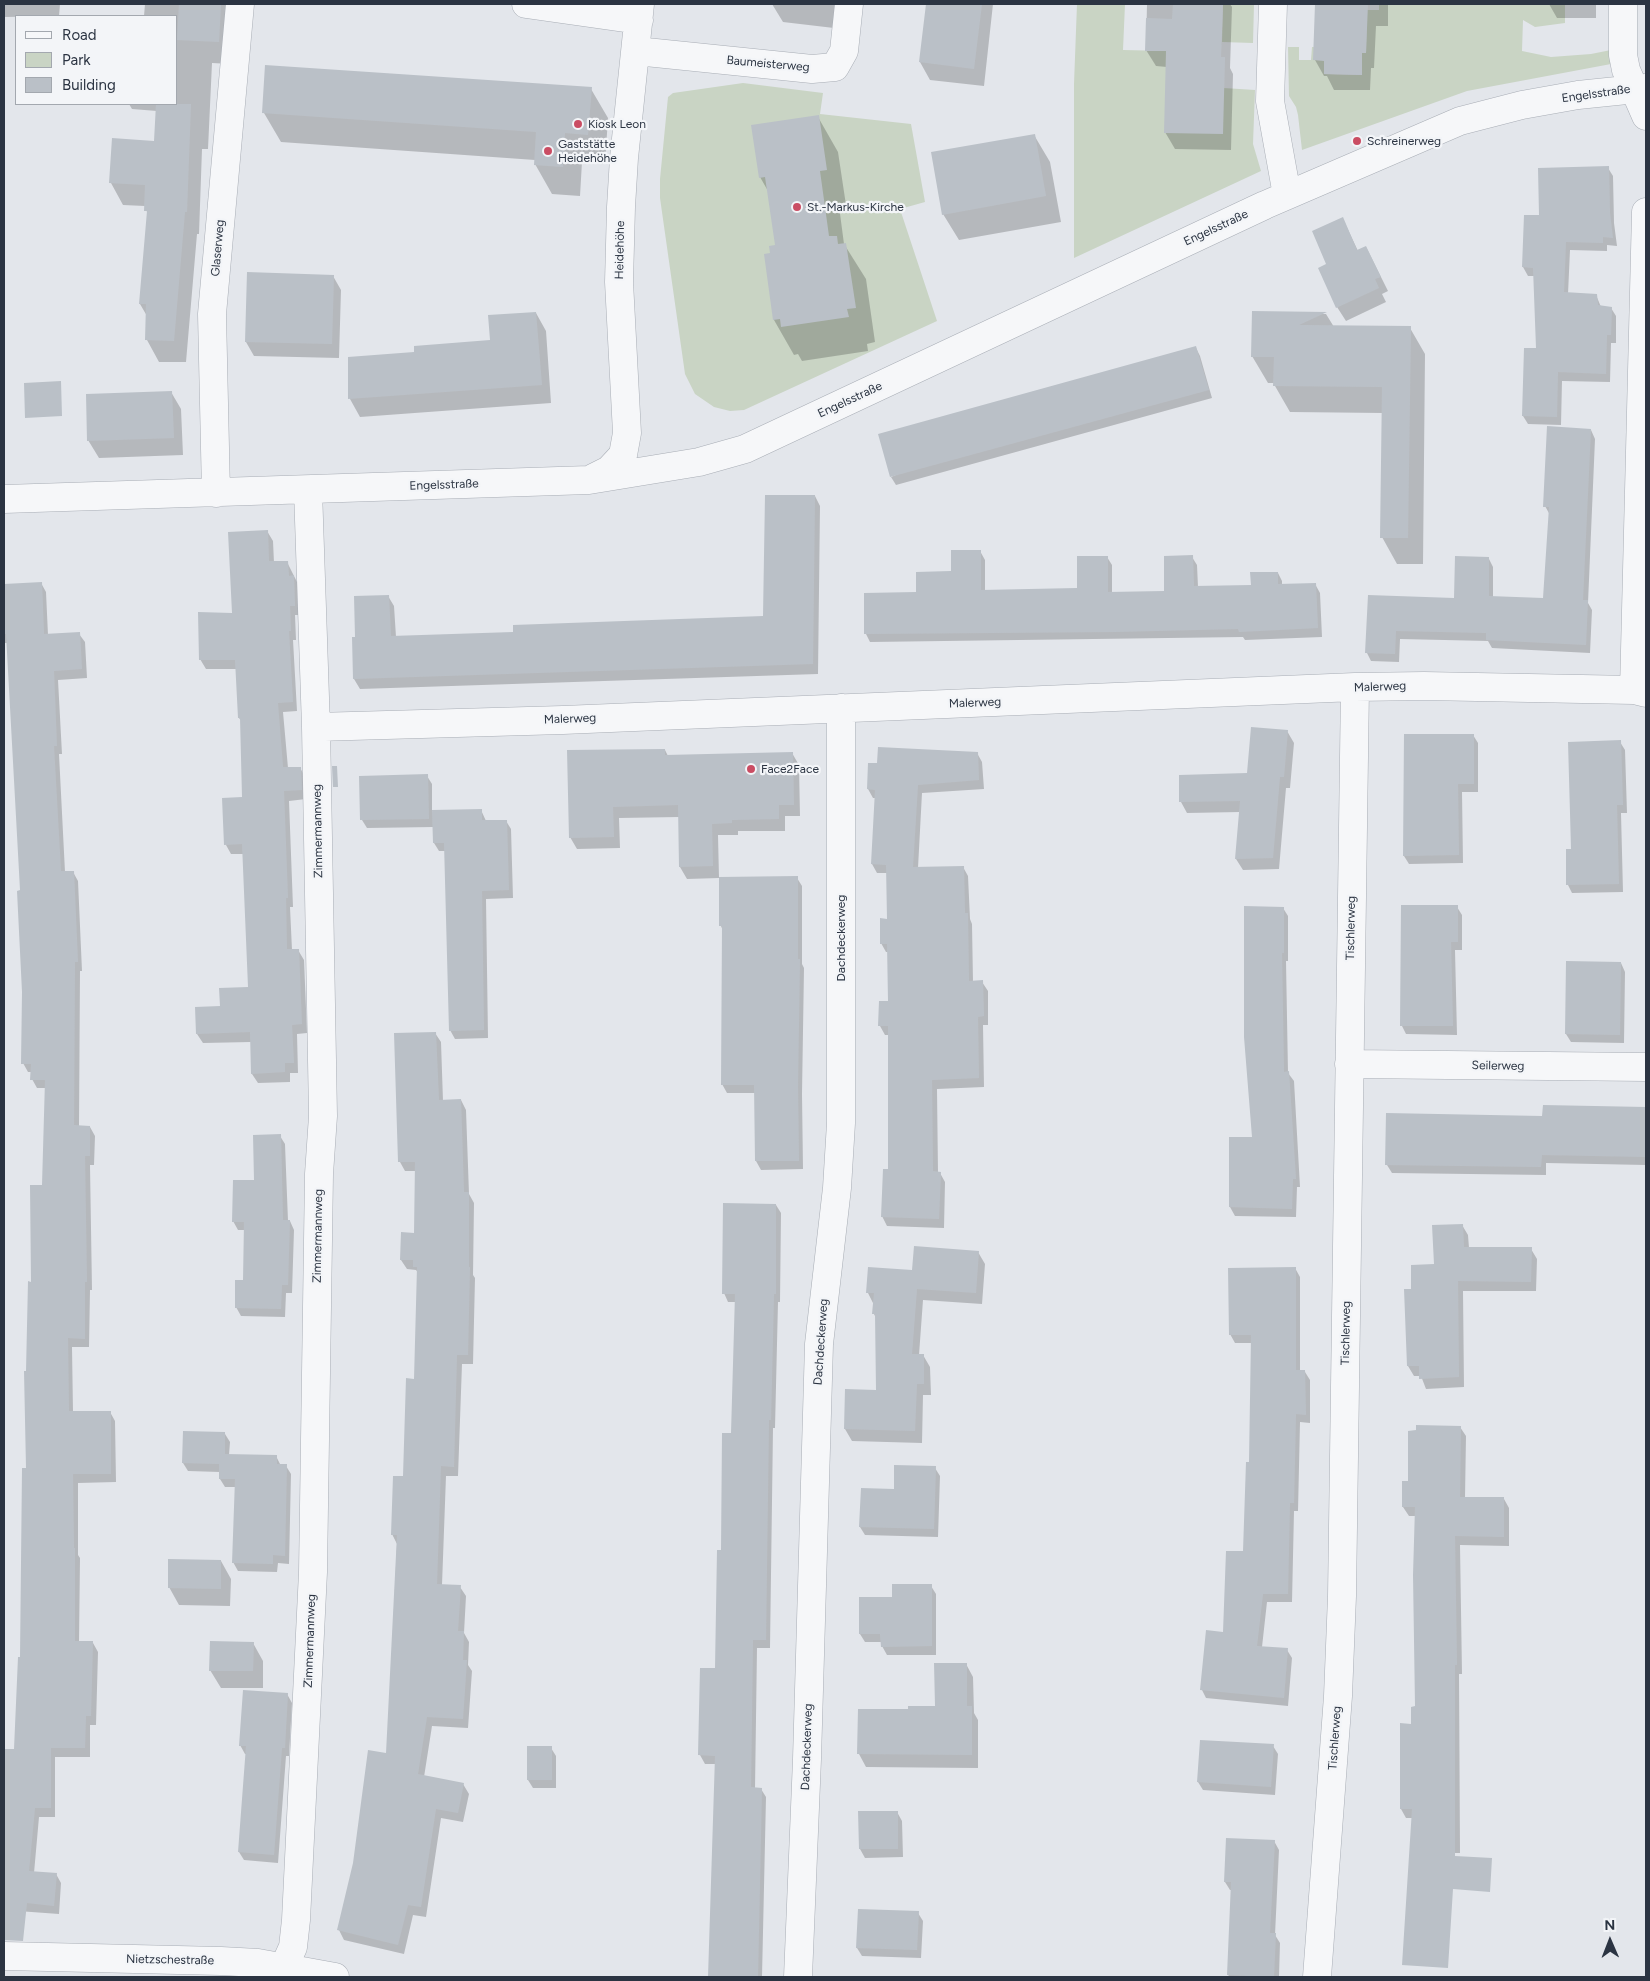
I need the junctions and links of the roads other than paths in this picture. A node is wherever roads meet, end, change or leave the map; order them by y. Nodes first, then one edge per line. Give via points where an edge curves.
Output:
1 (240, 4) edge
2 (526, 4) edge
3 (849, 4) edge
4 (1273, 4) edge
5 (1623, 4) edge
6 (640, 12) edge
7 (636, 51) junction
8 (1640, 88) edge
9 (1646, 116) edge
10 (1287, 195) junction
11 (1646, 212) edge
12 (589, 480) junction
13 (308, 490) junction
14 (216, 493) junction
15 (4, 499) edge
16 (1355, 688) junction
17 (1640, 691) edge
18 (841, 708) junction
19 (316, 727) junction
20 (1349, 1064) junction
21 (1646, 1067) edge
22 (4, 1956) edge
23 (280, 1972) edge
24 (335, 1977) edge
25 (798, 1977) edge
26 (1317, 1977) edge

1 - 14 street, Glaserweg via 212,314
2 - 6 street
3 - 7 street, Baumeisterweg via 844,51 835,67 812,68
4 - 10 street via 1270,102
5 - 8 street via 1623,56 1626,70
6 - 7 street, Heidehöhe
7 - 12 street, Heidehöhe via 624,158 619,282 627,433 623,455 610,470
8 - 9 street
8 - 10 street, Engelsstraße via 1578,95 1460,121
10 - 12 street, Engelsstraße via 745,449 675,466
11 - 17 street
12 - 13 street, Engelsstraße
13 - 14 street, Engelsstraße
13 - 19 street, Zimmermannweg
14 - 15 street, Engelsstraße
16 - 17 street, Malerweg via 1424,686
16 - 18 street, Malerweg
16 - 20 street, Tischlerweg
18 - 19 street, Malerweg
18 - 25 street, Dachdeckerweg via 841,1123 819,1344
19 - 23 street, Zimmermannweg via 323,1116 319,1174 313,1572 296,1920 293,1947
20 - 21 street, Seilerweg
20 - 26 street, Tischlerweg via 1341,1626
22 - 23 street, Nietzschestraße via 222,1961
23 - 24 street, Nietzschestraße

